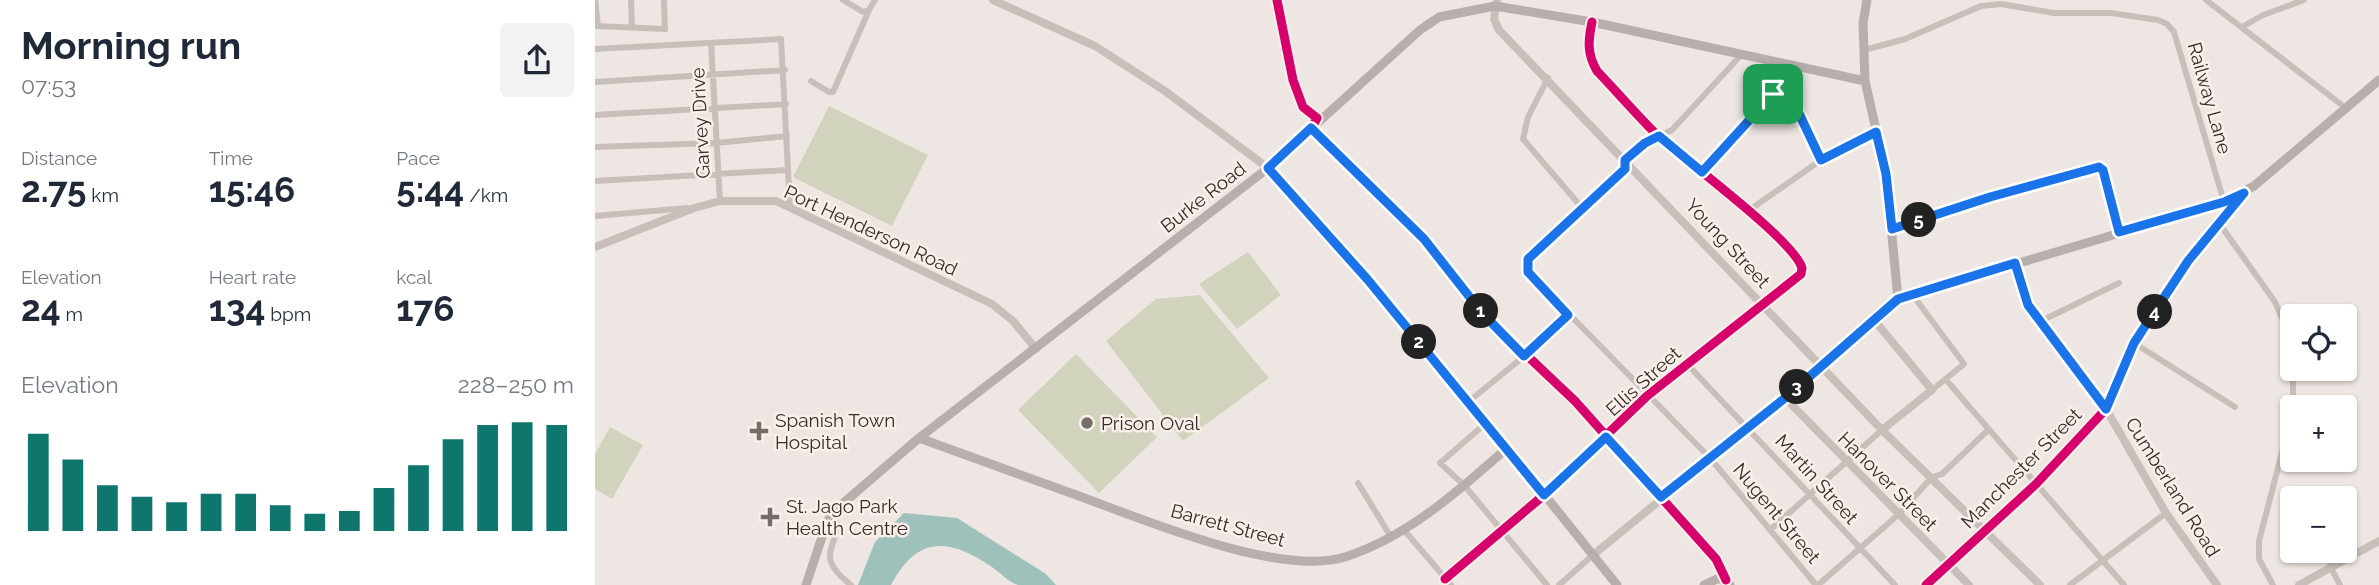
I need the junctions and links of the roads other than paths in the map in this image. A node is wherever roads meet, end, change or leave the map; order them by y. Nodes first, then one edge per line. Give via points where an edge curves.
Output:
1 (595, 0) edge
2 (631, 0) edge
3 (664, 0) edge
4 (843, 0) edge
5 (875, 0) edge
6 (993, 0) edge
7 (1277, 0) edge
8 (1867, 0) edge
9 (2206, 0) edge
10 (2304, 0) edge
11 (1496, 3) edge
12 (869, 10) junction
13 (1593, 22) junction
14 (597, 26) edge
15 (2242, 27) junction
16 (632, 28) junction
17 (711, 43) junction
18 (595, 49) edge
19 (1864, 50) junction
20 (1742, 54) junction
21 (1794, 66) junction
22 (785, 70) junction
23 (712, 74) junction
24 (1548, 78) junction
25 (2379, 80) edge
26 (811, 81) dead end
27 (1865, 81) junction
28 (595, 82) edge
29 (1773, 94) junction
30 (786, 104) junction
31 (713, 108) junction
32 (2347, 109) junction
33 (595, 115) edge
34 (1311, 128) junction
35 (1876, 132) junction
36 (787, 136) junction
37 (1659, 136) junction
38 (716, 143) junction
39 (595, 147) edge
40 (1625, 160) junction
41 (1821, 160) junction
42 (1268, 168) junction
43 (788, 170) junction
44 (1702, 172) junction
45 (717, 174) junction
46 (595, 181) edge
47 (2244, 193) junction
48 (720, 201) junction
49 (2224, 202) junction
50 (694, 208) junction
51 (790, 208) junction
52 (1583, 209) junction
53 (1748, 211) junction
54 (595, 216) edge
55 (2219, 223) junction
56 (1892, 229) junction
57 (2119, 232) junction
58 (595, 247) edge
59 (2015, 263) junction
60 (2119, 283) dead end
61 (1912, 294) junction
62 (1898, 299) junction
63 (1760, 303) junction
64 (2280, 313) edge
65 (1568, 315) junction
66 (1875, 321) junction
67 (2042, 321) junction
68 (2134, 343) junction
69 (1036, 349) junction
70 (1524, 356) junction
71 (1687, 364) junction
72 (1821, 364) junction
73 (1947, 381) junction
74 (1932, 390) junction
75 (1647, 396) junction
76 (1785, 398) junction
77 (1468, 402) junction
78 (2235, 407) dead end
79 (2106, 409) junction
80 (1486, 423) junction
81 (1749, 428) junction
82 (1882, 430) junction
83 (1987, 431) junction
84 (1606, 437) junction
85 (919, 438) junction
86 (1507, 448) junction
87 (1710, 458) junction
88 (2280, 459) edge
89 (1847, 464) junction
90 (1932, 477) junction
91 (1358, 482) dead end
92 (2036, 484) junction
93 (1464, 485) junction
94 (1544, 495) junction
95 (1812, 495) junction
96 (1661, 497) junction
97 (833, 512) junction
98 (2166, 513) junction
99 (1899, 514) junction
100 (1985, 529) junction
101 (1404, 530) junction
102 (1770, 530) junction
103 (1501, 531) junction
104 (1391, 537) junction
105 (2379, 541) edge
106 (1859, 550) junction
107 (1593, 555) junction
108 (2102, 562) junction
109 (1949, 564) junction
110 (2330, 566) junction
111 (1445, 579) junction
112 (1728, 582) edge
113 (806, 585) edge
114 (851, 585) edge
115 (1451, 585) edge
116 (1547, 585) edge
117 (1559, 585) edge
118 (1617, 585) edge
119 (1704, 585) edge
120 (1817, 585) edge
121 (1895, 585) edge
122 (1926, 585) edge
123 (1969, 585) edge
124 (2040, 585) edge
125 (2070, 585) edge
126 (2123, 585) edge
127 (2217, 585) edge
128 (2273, 585) edge
129 (2299, 585) edge
130 (2340, 585) edge

1 - 14 street
2 - 16 street
3 - 16 street via 665,29
4 - 12 street via 863,12
5 - 12 street
6 - 42 street via 1095,46
7 - 34 street via 1293,80 1303,107 1317,118
8 - 19 main road
9 - 15 street
10 - 15 street
11 - 13 main road, Burke Road
11 - 24 street, Young Street via 1494,19 1499,30
11 - 34 main road, Burke Road via 1439,17
12 - 26 street via 833,92
13 - 20 main road, Burke Road
13 - 37 street via 1590,60
14 - 16 street
15 - 32 street
17 - 18 street
17 - 22 street via 782,39
17 - 23 street, Garvey Drive
19 - 27 main road
19 - 49 street, Railway Lane via 1905,39 1981,6 2001,4 2054,13 2111,13 2158,20 2174,33
20 - 21 main road, Burke Road
20 - 37 street, Nugent Street via 1672,130
21 - 27 main road, Burke Road
21 - 29 street
22 - 23 street
22 - 30 street
23 - 28 street
23 - 31 street, Garvey Drive
24 - 40 street, Young Street
24 - 52 street via 1528,117 1523,139
25 - 32 main road
27 - 35 main road
29 - 41 street via 1795,105
29 - 44 street
30 - 31 street
30 - 36 street
31 - 33 street
31 - 38 street, Garvey Drive
32 - 47 main road
34 - 42 main road, Burke Road
34 - 70 street via 1424,239 1483,314
35 - 41 street
35 - 56 main road
36 - 38 street
36 - 43 street
37 - 40 street, Nugent Street
37 - 44 street
38 - 39 street
38 - 45 street, Garvey Drive
40 - 52 street, Nugent Street via 1625,169
40 - 63 street, Young Street
41 - 53 street
42 - 69 main road, Burke Road
42 - 77 street
43 - 45 street
43 - 51 street
44 - 53 street
45 - 46 street
45 - 48 street, Garvey Drive
47 - 49 main road
47 - 55 street, Manchester Street
48 - 50 street, Port Henderson Road
48 - 51 street, Port Henderson Road via 776,201
49 - 57 main road
50 - 54 street
50 - 58 street, Port Henderson Road
51 - 69 street, Port Henderson Road via 992,304
52 - 65 street, Nugent Street via 1526,265
53 - 63 street, Ellis Street via 1802,268 1801,274
55 - 64 street
55 - 68 street, Manchester Street
56 - 57 street via 2099,167
56 - 62 main road
57 - 59 main road
59 - 61 main road
59 - 67 street, Cumberland Road via 2028,305
60 - 67 street
61 - 62 main road
61 - 73 street via 1963,362 1964,367
62 - 66 street
63 - 71 street, Ellis Street
63 - 72 street, Young Street
65 - 70 street
65 - 75 street, Nugent Street
66 - 72 street
66 - 74 street
67 - 79 street, Cumberland Road
68 - 78 street
68 - 79 street, Manchester Street
69 - 85 main road, Burke Road
70 - 77 street
70 - 84 street via 1575,401
71 - 75 street, Ellis Street
71 - 81 street, Martin Street
72 - 76 street
72 - 82 street, Young Street
73 - 74 street
73 - 83 street
74 - 82 street
75 - 84 street, Ellis Street
75 - 87 street, Nugent Street
76 - 81 street
76 - 89 street, Hanover Street
77 - 80 street
79 - 92 street, Manchester Street
79 - 98 street, Cumberland Road
80 - 86 street
80 - 93 street via 1440,463
81 - 87 street
81 - 95 street, Martin Street
82 - 89 street
82 - 90 street, Young Street
83 - 90 street via 1942,474
83 - 92 street
84 - 94 street, Ellis Street
84 - 96 street
85 - 97 main road, Burke Road
85 - 104 main road, Barrett Street via 1175,531 1271,557 1299,561 1344,557
86 - 93 main road, Barrett Street
86 - 94 main road
87 - 96 street
87 - 102 street, Nugent Street
88 - 128 street via 2259,541 2259,559
89 - 95 street
89 - 99 street, Hanover Street
90 - 99 street
90 - 100 street, Young Street
91 - 104 street
92 - 100 street, Manchester Street
92 - 108 street
93 - 101 main road, Barrett Street
93 - 103 street
94 - 103 street, Ellis Street
94 - 107 main road
95 - 102 street
95 - 106 street, Martin Street
96 - 107 street
96 - 112 street via 1716,559
97 - 113 main road, Burke Road
97 - 114 street via 838,527 828,557 835,573
98 - 108 street
98 - 127 street, Cumberland Road
99 - 106 street
99 - 109 street, Hanover Street
100 - 109 street, Manchester Street
100 - 124 street, Young Street
101 - 104 main road, Barrett Street
101 - 111 street
102 - 120 street, Nugent Street
103 - 111 street, Ellis Street
103 - 116 street
105 - 110 street
106 - 120 street
106 - 121 street, Martin Street
107 - 117 street
107 - 118 main road
108 - 125 street
108 - 126 street
109 - 122 street, Manchester Street
109 - 123 street, Hanover Street
110 - 129 street
110 - 130 street
111 - 115 street
112 - 119 main road via 1713,579

